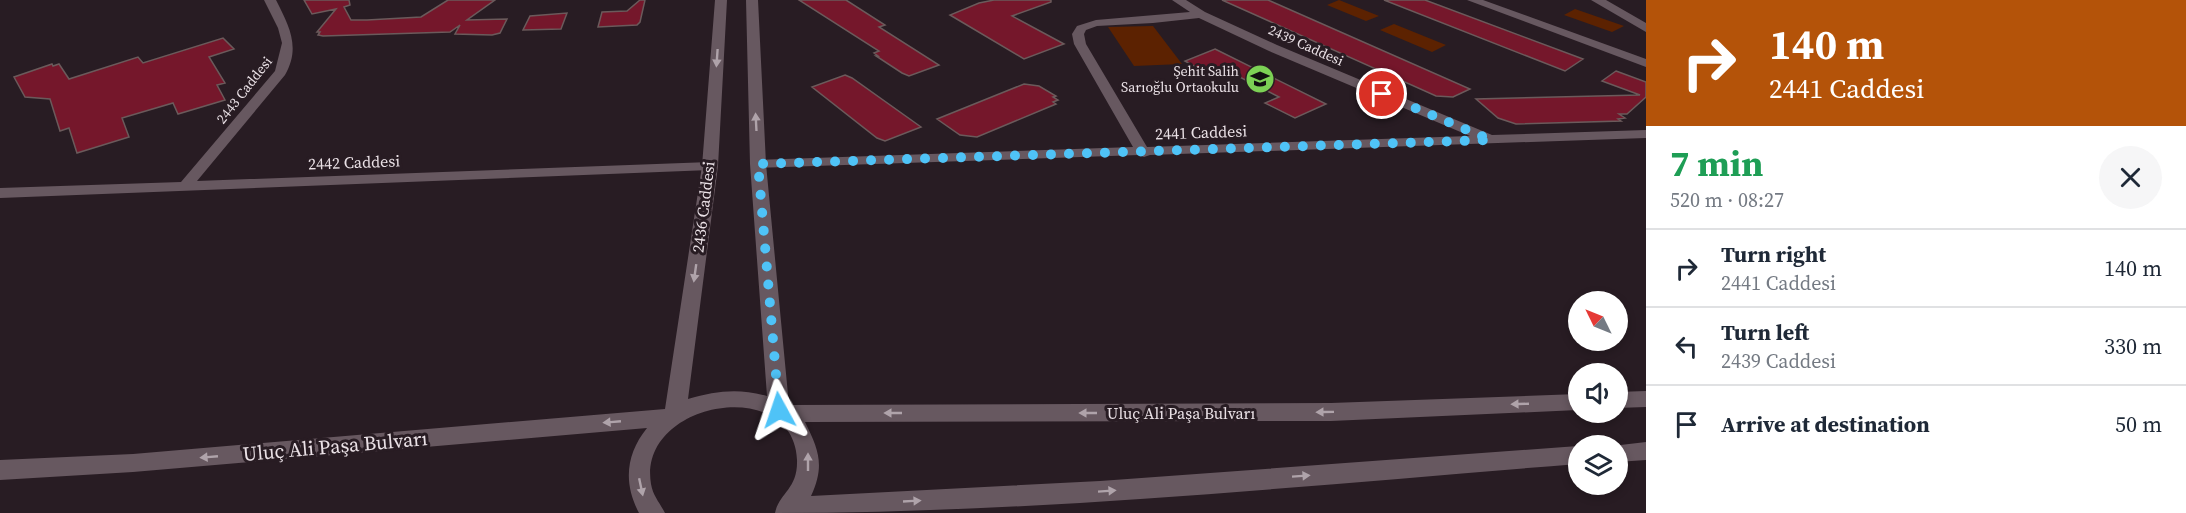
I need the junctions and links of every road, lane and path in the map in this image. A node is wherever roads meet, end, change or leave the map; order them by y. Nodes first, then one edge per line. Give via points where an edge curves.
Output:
1 (270, 0) edge
2 (721, 0) edge
3 (752, 0) edge
4 (1178, 0) edge
5 (1473, 0) edge
6 (1500, 0) edge
7 (1598, 0) edge
8 (1622, 0) edge
9 (1646, 13) edge
10 (1201, 14) junction
11 (1646, 28) edge
12 (1646, 52) edge
13 (1646, 63) edge
14 (1646, 134) edge
15 (1491, 140) junction
16 (1144, 153) junction
17 (758, 164) junction
18 (710, 166) junction
19 (184, 187) junction
20 (0, 193) edge
21 (1646, 399) edge
22 (1628, 400) edge
23 (1568, 402) edge
24 (781, 412) junction
25 (673, 415) junction
26 (1646, 451) edge
27 (1628, 452) edge
28 (1568, 456) edge
29 (0, 470) edge
30 (788, 511) edge
31 (653, 513) edge

1 - 19 street, 2443 Caddesi via 290,52 281,72
2 -> 18 street, 2436 Caddesi
17 -> 3 street
4 - 10 street, 2439 Caddesi
5 - 13 street
6 - 12 street
7 - 11 street
8 - 9 street
10 - 15 street, 2439 Caddesi
10 - 16 street via 1096,23 1081,28 1078,34 1080,44
14 - 15 street, 2441 Caddesi
15 - 16 street, 2441 Caddesi
16 - 17 street, 2441 Caddesi
17 - 24 street
18 - 19 street, 2442 Caddesi
18 -> 25 street, 2436 Caddesi
19 - 20 street, 2442 Caddesi
21 - 22 street
23 -> 24 street, Uluç Ali Paşa Bulvarı via 1331,412
24 - 25 street, Uluç Ali Paşa Bulvarı via 751,399 720,398
30 -> 24 street via 805,483 809,457 801,433
25 -> 29 street, Uluç Ali Paşa Bulvarı via 133,463
25 -> 31 street, Uluç Ali Paşa Bulvarı via 649,439 642,453 639,483
26 - 27 street
30 -> 28 street

